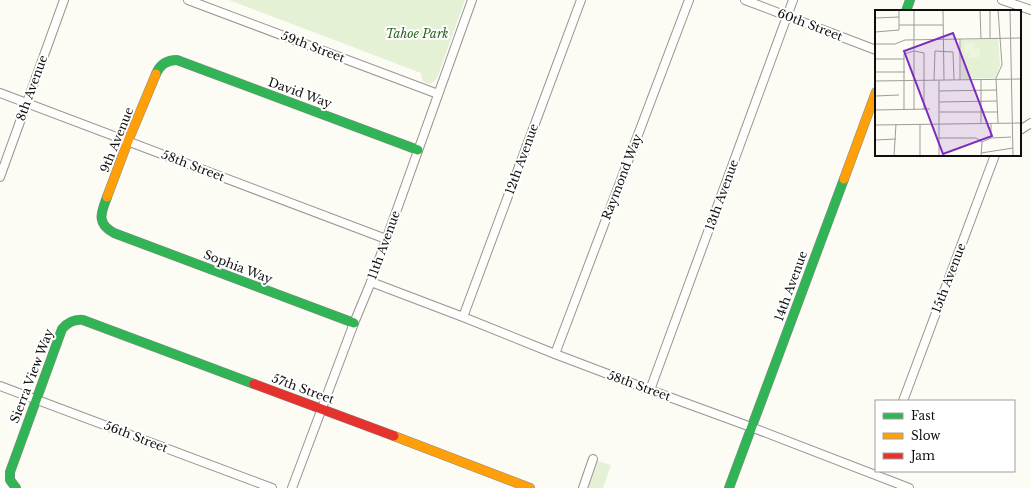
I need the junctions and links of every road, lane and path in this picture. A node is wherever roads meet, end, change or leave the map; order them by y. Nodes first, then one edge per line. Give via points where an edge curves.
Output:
1 (64, 0) edge
2 (188, 0) edge
3 (472, 0) edge
4 (581, 0) edge
5 (689, 0) edge
6 (745, 0) edge
7 (794, 0) edge
8 (910, 0) edge
9 (1002, 0) edge
10 (906, 10) edge
11 (1031, 10) edge
12 (787, 16) junction
13 (875, 50) edge
14 (173, 60) joint
15 (0, 93) edge
16 (438, 94) junction
17 (875, 95) edge
18 (27, 103) junction
19 (1031, 123) edge
20 (1021, 129) edge
21 (128, 141) junction
22 (418, 150) junction
23 (996, 156) edge
24 (0, 177) edge
25 (114, 233) joint
26 (386, 239) junction
27 (370, 282) junction
28 (463, 317) junction
29 (67, 323) joint
30 (354, 323) junction
31 (555, 354) junction
32 (0, 386) edge
33 (650, 390) junction
34 (36, 399) junction
35 (903, 400) edge
36 (323, 409) junction
37 (751, 426) junction
38 (593, 459) dead end
39 (876, 473) edge
40 (14, 486) edge
41 (272, 488) edge
42 (292, 488) edge
43 (530, 488) edge
44 (582, 488) edge
45 (729, 488) edge
46 (909, 488) edge

1 - 18 street, 8th Avenue
2 - 16 street, 59th Street
3 - 16 street, 11th Avenue
4 - 28 street, 12th Avenue
5 - 31 street, Raymond Way
6 - 12 street, 60th Street
7 - 12 street, 13th Avenue
8 - 10 street
9 - 11 street
12 - 13 street, 60th Street
12 - 33 street, 13th Avenue
14 - 21 street, 9th Avenue via 162,64 158,69
14 - 22 street, David Way
15 - 18 street, 58th Street
16 - 22 street, 11th Avenue
17 - 37 street, 14th Avenue
18 - 21 street, 58th Street
18 - 24 street, 8th Avenue
19 - 20 street
21 - 25 street, 9th Avenue via 102,211 104,226
21 - 26 street, 58th Street
22 - 26 street, 11th Avenue
23 - 35 street, 15th Avenue
25 - 30 street, Sophia Way
26 - 27 street, 11th Avenue
27 - 28 street, 58th Street
27 - 30 street, 11th Avenue
28 - 31 street, 58th Street
29 - 34 street, Sierra View Way via 62,329
29 - 36 street, 57th Street via 83,320
30 - 36 street, 11th Avenue
31 - 33 street, 58th Street
32 - 34 street, 56th Street
33 - 37 street, 58th Street
34 - 40 street, Sierra View Way via 10,472 10,480
34 - 41 street, 56th Street
36 - 42 street, 11th Avenue
36 - 43 street, 57th Street
37 - 39 street, 58th Street
37 - 45 street, 14th Avenue
38 - 44 street
39 - 46 street, 58th Street

